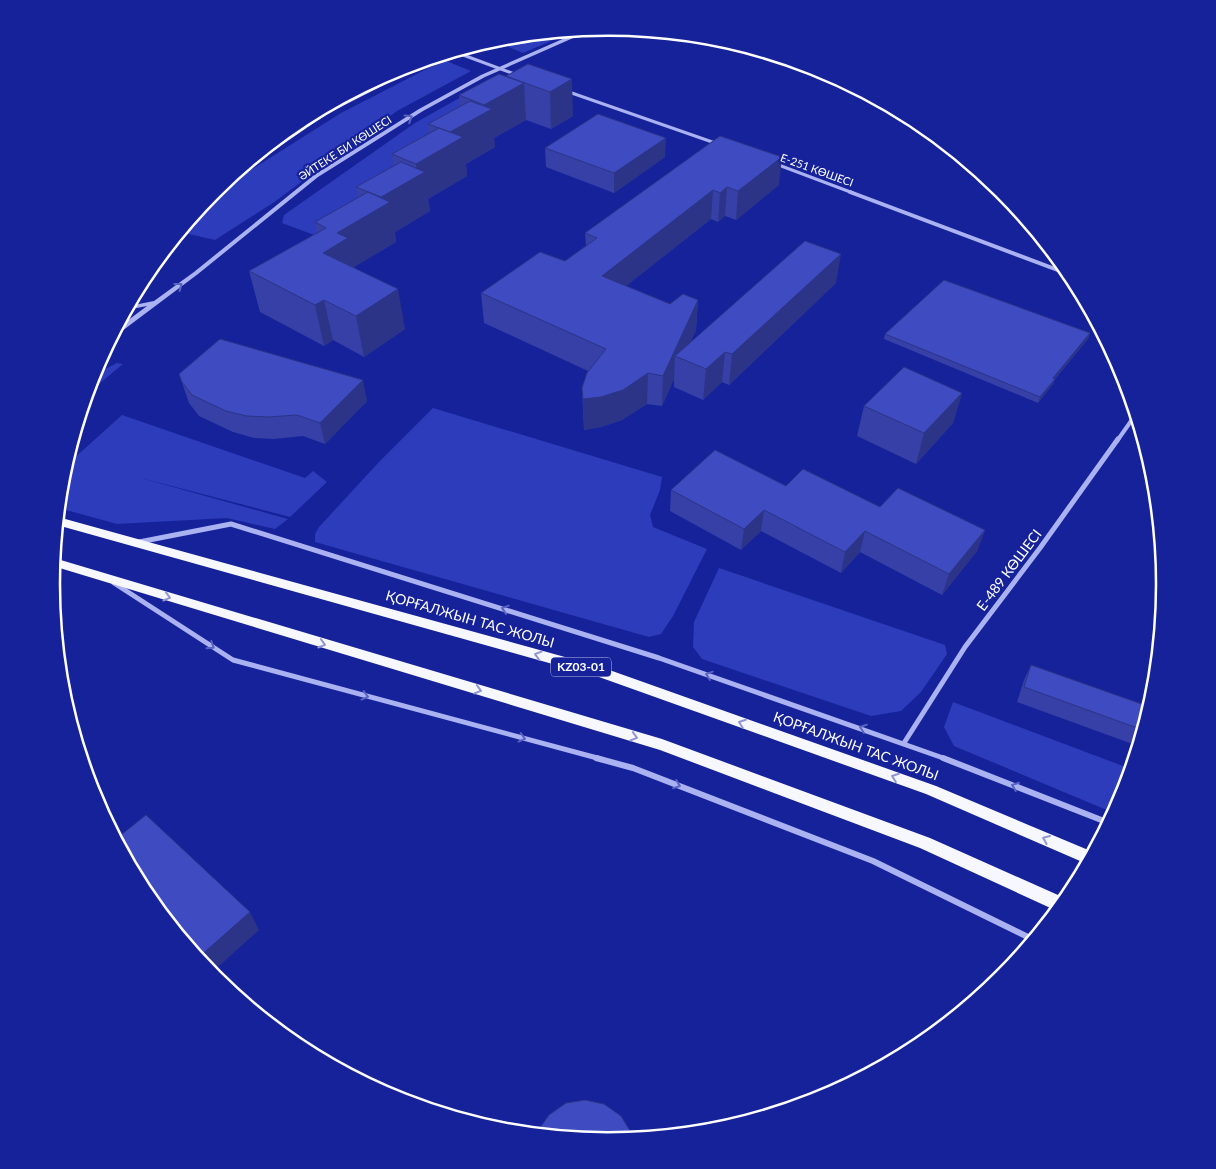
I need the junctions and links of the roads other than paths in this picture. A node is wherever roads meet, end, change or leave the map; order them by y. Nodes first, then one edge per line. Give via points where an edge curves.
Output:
1 (569, 37) edge
2 (464, 55) edge
3 (499, 68) junction
4 (524, 77) edge
5 (559, 89) edge
6 (723, 146) edge
7 (770, 162) edge
8 (1056, 270) edge
9 (156, 303) junction
10 (135, 307) edge
11 (124, 327) edge
12 (1131, 421) edge
13 (63, 523) edge
14 (135, 543) junction
15 (61, 564) edge
16 (112, 581) junction
17 (904, 743) junction
18 (1103, 821) edge
19 (1085, 856) edge
20 (1055, 902) edge
21 (1028, 937) edge

1 - 3 street, ӘЙТЕКЕ БИ КӨШЕСІ
2 - 3 street
3 - 4 street
9 -> 3 street, ӘЙТЕКЕ БИ КӨШЕСІ via 316,176 421,110
5 - 6 street
7 - 8 street, Е-251 КӨШЕСІ
9 - 10 street
9 - 11 street, ӘЙТЕКЕ БИ КӨШЕСІ
12 - 17 street, Е-489 КӨШЕСІ via 965,647
13 - 14 main road, ҚОРҒАЛЖЫН ТАС ЖОЛЫ / KZ03-01
17 -> 14 street via 659,658 231,524
19 -> 14 main road, ҚОРҒАЛЖЫН ТАС ЖОЛЫ / KZ03-01 via 931,790 601,672
15 - 16 main road
16 -> 20 main road via 662,745 925,844
16 -> 21 street via 233,660 633,768 873,860
18 -> 17 street

